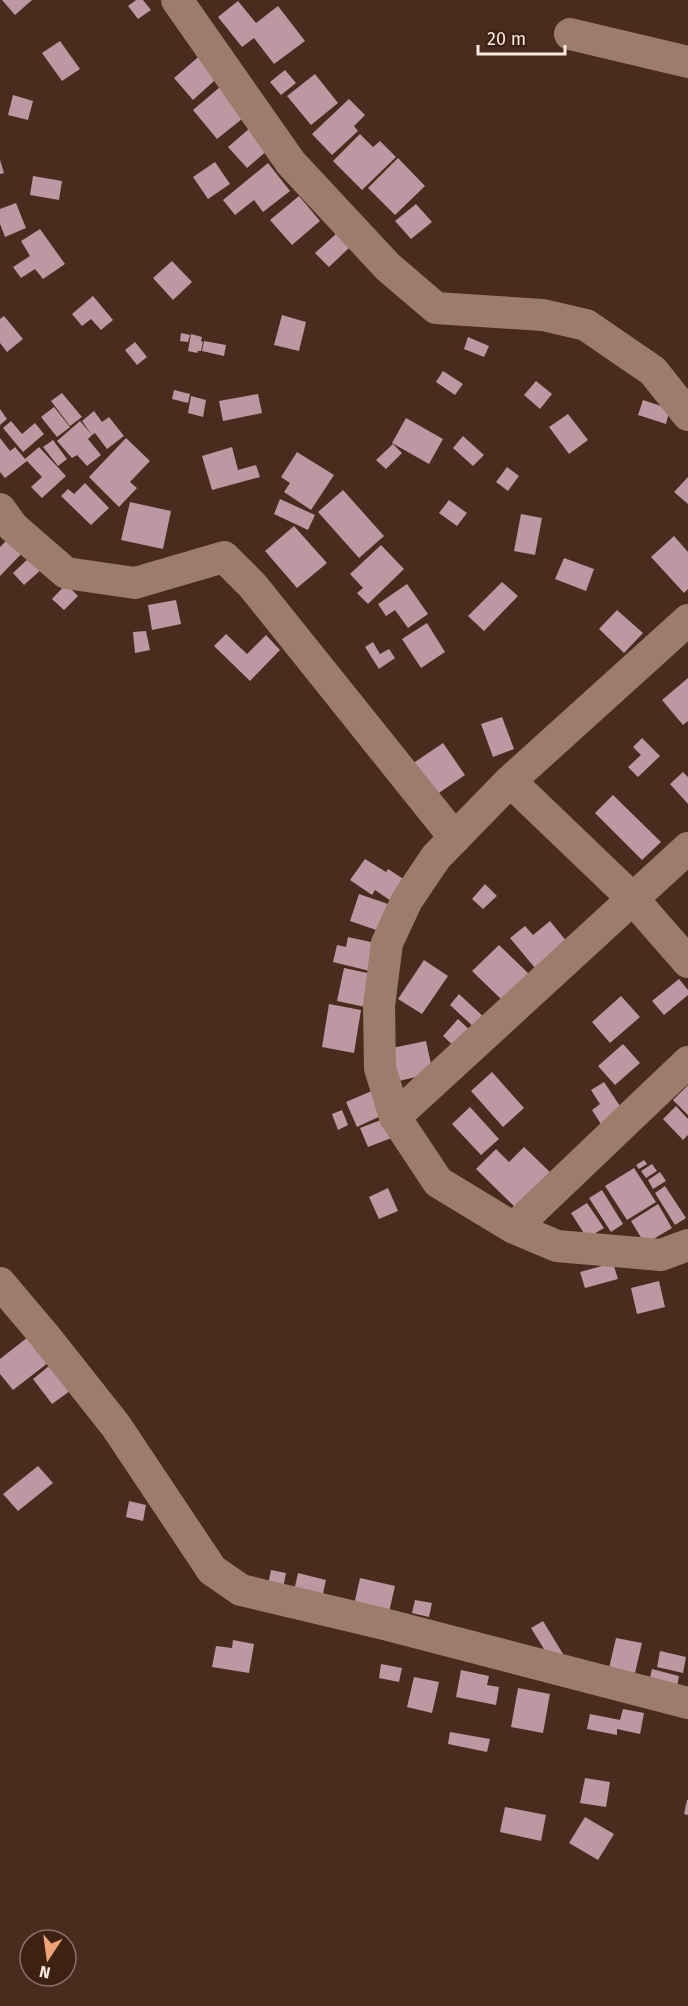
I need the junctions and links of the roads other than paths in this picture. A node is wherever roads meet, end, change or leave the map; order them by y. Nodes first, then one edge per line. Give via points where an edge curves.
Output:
1 (177, 0) edge
2 (570, 34) dead end
3 (688, 62) edge
4 (688, 414) edge
5 (0, 509) edge
6 (688, 620) edge
7 (510, 781) junction
8 (455, 838) junction
9 (688, 848) edge
10 (632, 898) junction
11 (688, 962) edge
12 (688, 1062) edge
13 (395, 1117) junction
14 (514, 1228) junction
15 (688, 1245) edge
16 (0, 1283) edge
17 (688, 1703) edge

1 - 4 street via 291,163 388,267 436,308 543,315 586,325 653,371
2 - 3 street
5 - 8 street via 13,527 66,573 135,584 224,557 253,586
6 - 7 street
7 - 8 street
7 - 10 street
8 - 13 street via 436,857 407,900 387,943 379,1006 380,1068
9 - 10 street
10 - 11 street
10 - 13 street
12 - 14 street
13 - 14 street via 438,1182
14 - 15 street via 557,1246 661,1255
16 - 17 street via 116,1426 212,1570 241,1590

